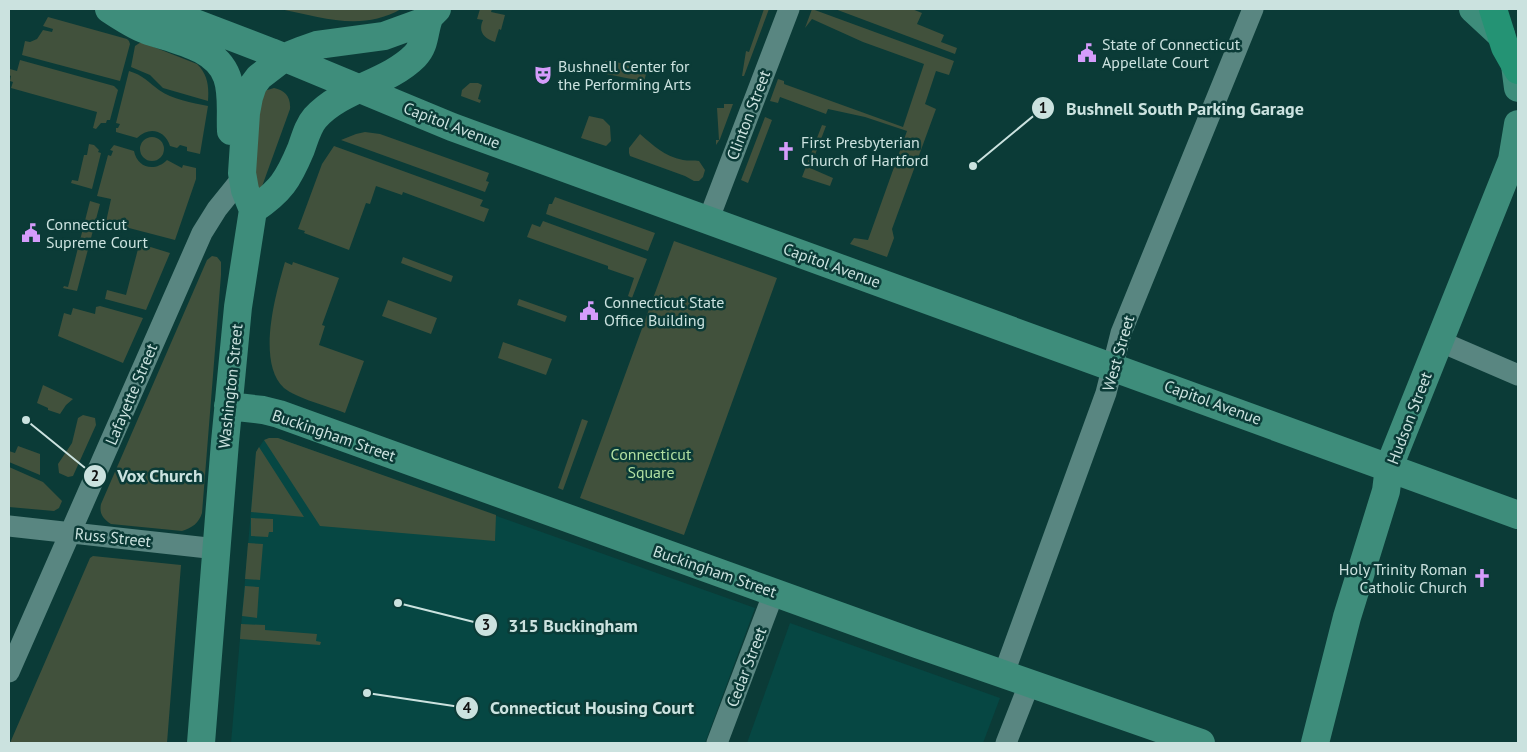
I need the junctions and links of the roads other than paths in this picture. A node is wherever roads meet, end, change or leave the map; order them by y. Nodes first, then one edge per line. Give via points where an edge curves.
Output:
1 (109, 9) edge
2 (148, 9) edge
3 (788, 9) edge
4 (1253, 9) edge
5 (1473, 9) edge
6 (1493, 9) edge
7 (432, 14) edge
8 (1501, 35) junction
9 (285, 58) junction
10 (1517, 75) edge
11 (359, 88) junction
12 (1518, 124) edge
13 (1515, 156) edge
14 (237, 185) junction
15 (253, 210) junction
16 (708, 221) junction
17 (242, 282) junction
18 (1439, 341) junction
19 (1114, 366) junction
20 (1518, 375) edge
21 (228, 406) junction
22 (1389, 467) junction
23 (1518, 514) edge
24 (9, 526) edge
25 (72, 533) junction
26 (217, 549) junction
27 (774, 592) junction
28 (9, 672) edge
29 (1004, 673) junction
30 (1030, 682) junction
31 (201, 743) edge
32 (717, 743) edge
33 (1006, 743) edge
34 (1201, 743) edge
35 (1316, 743) edge

1 - 14 main road via 144,29 198,49 219,64 227,78 230,96
2 - 9 main road, Capitol Avenue via 203,26
3 - 16 street, Clinton Street
4 - 19 street, West Street via 1121,333
5 - 8 main road
6 - 8 main road
7 - 9 main road, Washington Street via 384,36 317,45
7 - 11 main road via 423,44 415,56
8 - 10 main road
9 - 11 main road, Capitol Avenue
9 - 14 main road, Washington Street via 259,77 250,92
11 - 15 main road via 315,118 283,185
11 - 16 main road, Capitol Avenue via 452,127
12 - 13 main road, Hudson Street
13 - 18 main road, Hudson Street
14 - 15 main road, Washington Street via 245,190
14 - 17 main road
14 - 25 street, Lafayette Street via 202,233
15 - 17 main road, Washington Street
16 - 19 main road, Capitol Avenue
17 - 21 main road, Washington Street
18 - 20 street
18 - 22 main road, Hudson Street
19 - 22 main road, Capitol Avenue
19 - 29 street, West Street
21 - 26 main road, Washington Street
21 - 27 main road, Buckingham Street via 279,414
22 - 23 main road, Capitol Avenue
22 - 35 main road, Hudson Street via 1386,491 1347,617
24 - 25 street, Russ Street
25 - 26 street, Russ Street
25 - 28 street, Lafayette Street
26 - 31 main road, Washington Street
27 - 29 main road, Buckingham Street
27 - 32 street, Cedar Street
29 - 30 main road, Buckingham Street
30 - 33 street
30 - 34 main road, Buckingham Street

